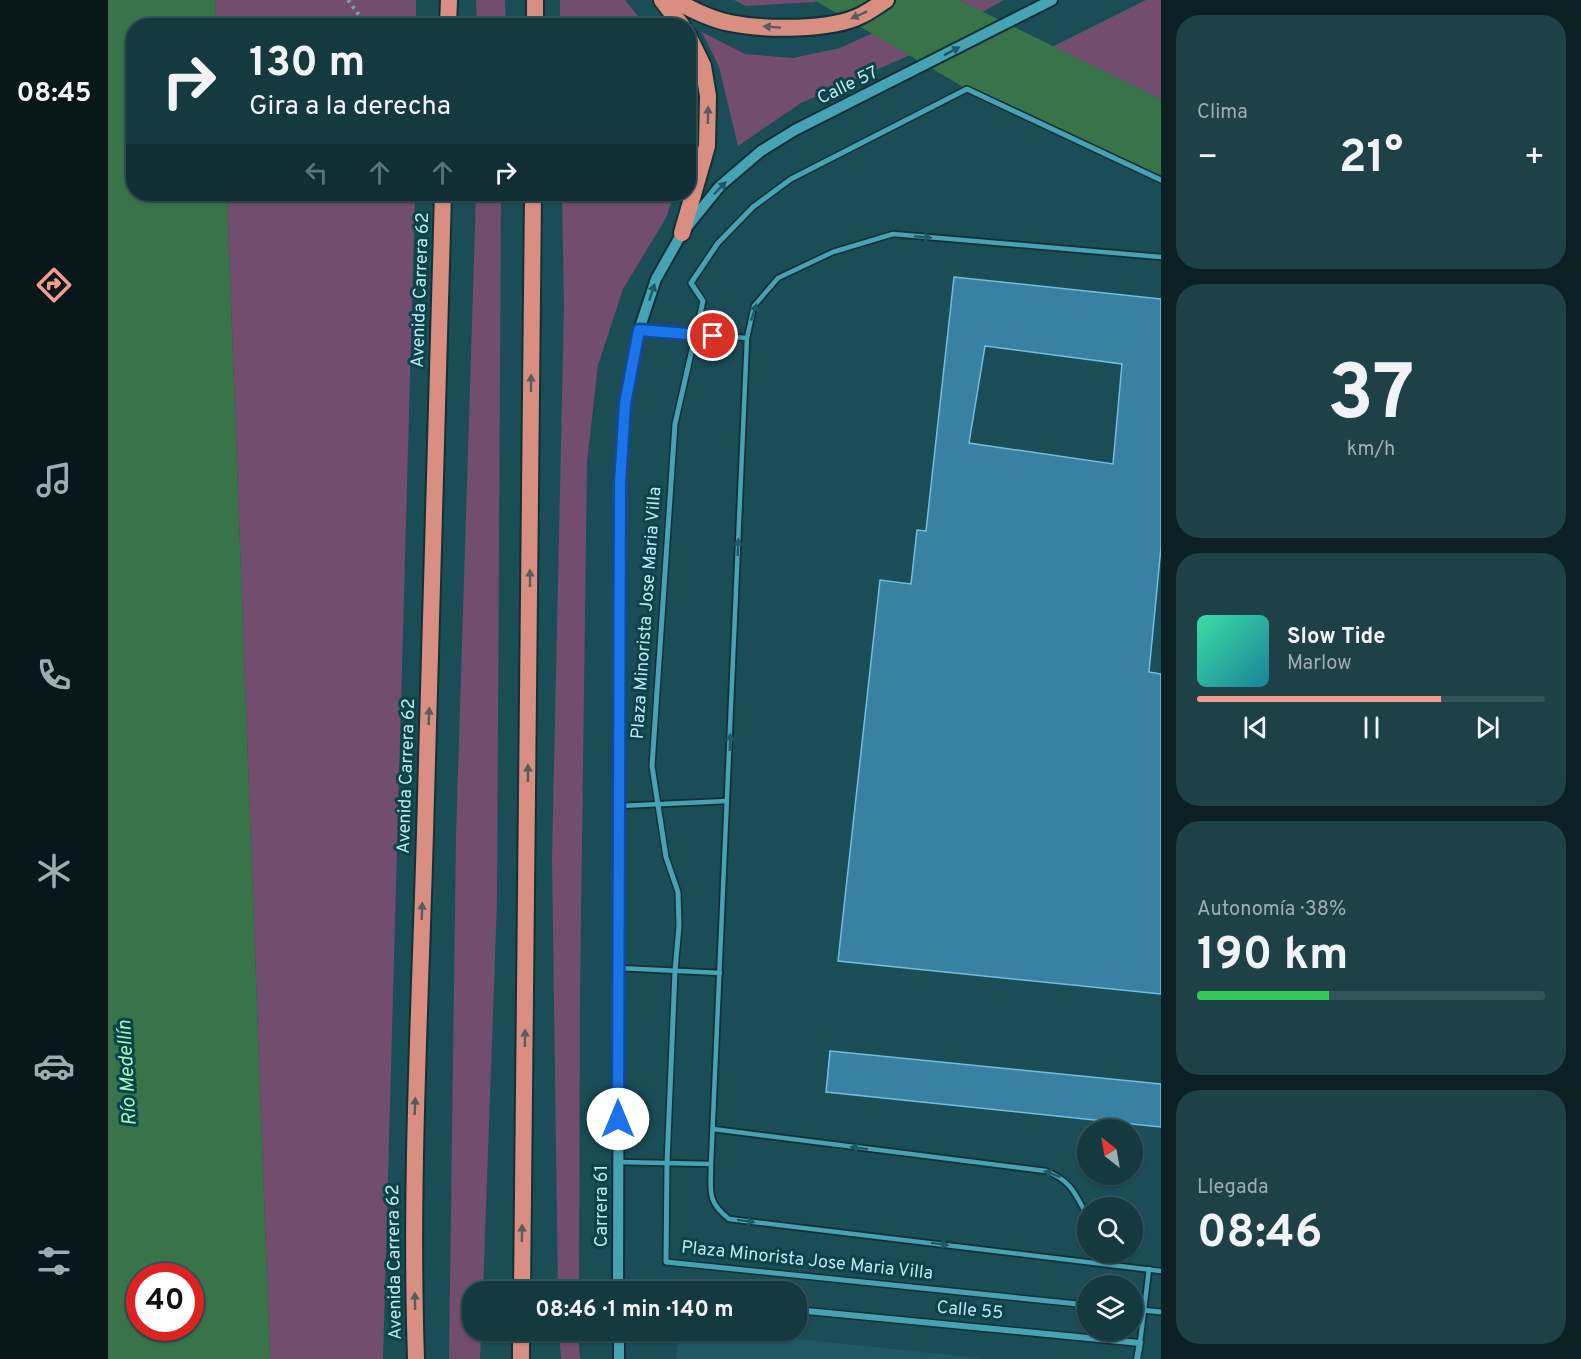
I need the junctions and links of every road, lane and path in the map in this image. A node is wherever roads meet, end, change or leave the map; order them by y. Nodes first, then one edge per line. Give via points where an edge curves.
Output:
1 (348, 0) edge
2 (448, 0) edge
3 (535, 0) edge
4 (662, 0) edge
5 (675, 0) edge
6 (886, 0) edge
7 (1052, 0) edge
8 (361, 18) edge
9 (448, 18) edge
10 (535, 18) edge
11 (676, 18) edge
12 (696, 52) edge
13 (1161, 180) edge
14 (696, 184) edge
15 (443, 201) edge
16 (533, 201) edge
17 (691, 201) edge
18 (682, 233) junction
19 (1161, 257) edge
20 (639, 330) junction
21 (696, 335) junction
22 (747, 338) junction
23 (727, 801) junction
24 (659, 804) junction
25 (619, 806) junction
26 (619, 968) junction
27 (675, 971) junction
28 (720, 973) junction
29 (713, 1129) junction
30 (618, 1162) junction
31 (667, 1163) junction
32 (711, 1164) junction
33 (1077, 1197) edge
34 (1113, 1265) joint
35 (1149, 1269) junction
36 (1161, 1271) edge
37 (522, 1281) edge
38 (618, 1281) edge
39 (1077, 1304) edge
40 (1144, 1310) junction
41 (807, 1311) edge
42 (1161, 1312) edge
43 (521, 1341) edge
44 (619, 1341) edge
45 (1140, 1343) junction
46 (416, 1359) edge
47 (521, 1359) edge
48 (620, 1359) edge
49 (1137, 1359) edge

1 - 8 path
2 - 9 highway
3 - 10 highway
4 - 11 highway
6 -> 5 highway via 861,16 801,28 730,23 697,13
18 -> 7 street, Calle 57 via 720,186 795,130
14 -> 12 highway via 707,146 708,96 703,66
13 - 21 street, Plaza Minorista Jose Maria Villa via 966,89 791,179 753,207 718,243 691,283 703,301
46 -> 15 highway, Avenida Carrera 62 via 415,1119
37 -> 16 highway
18 -> 17 highway
20 -> 18 street, Carrera 61 via 656,279
22 -> 19 lane via 754,306 778,278 833,252 893,234
20 - 21 lane
20 - 25 street, Carrera 61 via 625,404 620,483
21 - 22 lane
21 - 24 street, Plaza Minorista Jose Maria Villa via 675,424 652,766
23 -> 22 lane
23 - 24 lane
23 - 28 lane
24 - 25 lane
24 - 27 street, Plaza Minorista Jose Maria Villa via 666,857 678,892
25 - 26 street, Carrera 61
26 - 27 lane
26 - 30 street, Carrera 61
27 - 28 lane
27 - 31 street, Plaza Minorista Jose Maria Villa
28 - 29 lane
29 - 32 lane
33 -> 29 lane via 1060,1176 1046,1171
30 - 31 lane
30 - 38 street, Carrera 61
31 - 32 lane
31 - 39 street, Plaza Minorista Jose Maria Villa via 666,1262
32 -> 34 lane via 711,1201 729,1219
34 - 35 lane
35 - 36 lane
35 - 40 lane
40 - 42 street
40 - 45 lane
41 - 45 street, Calle 55
43 - 47 highway
44 - 48 street
45 - 49 street

